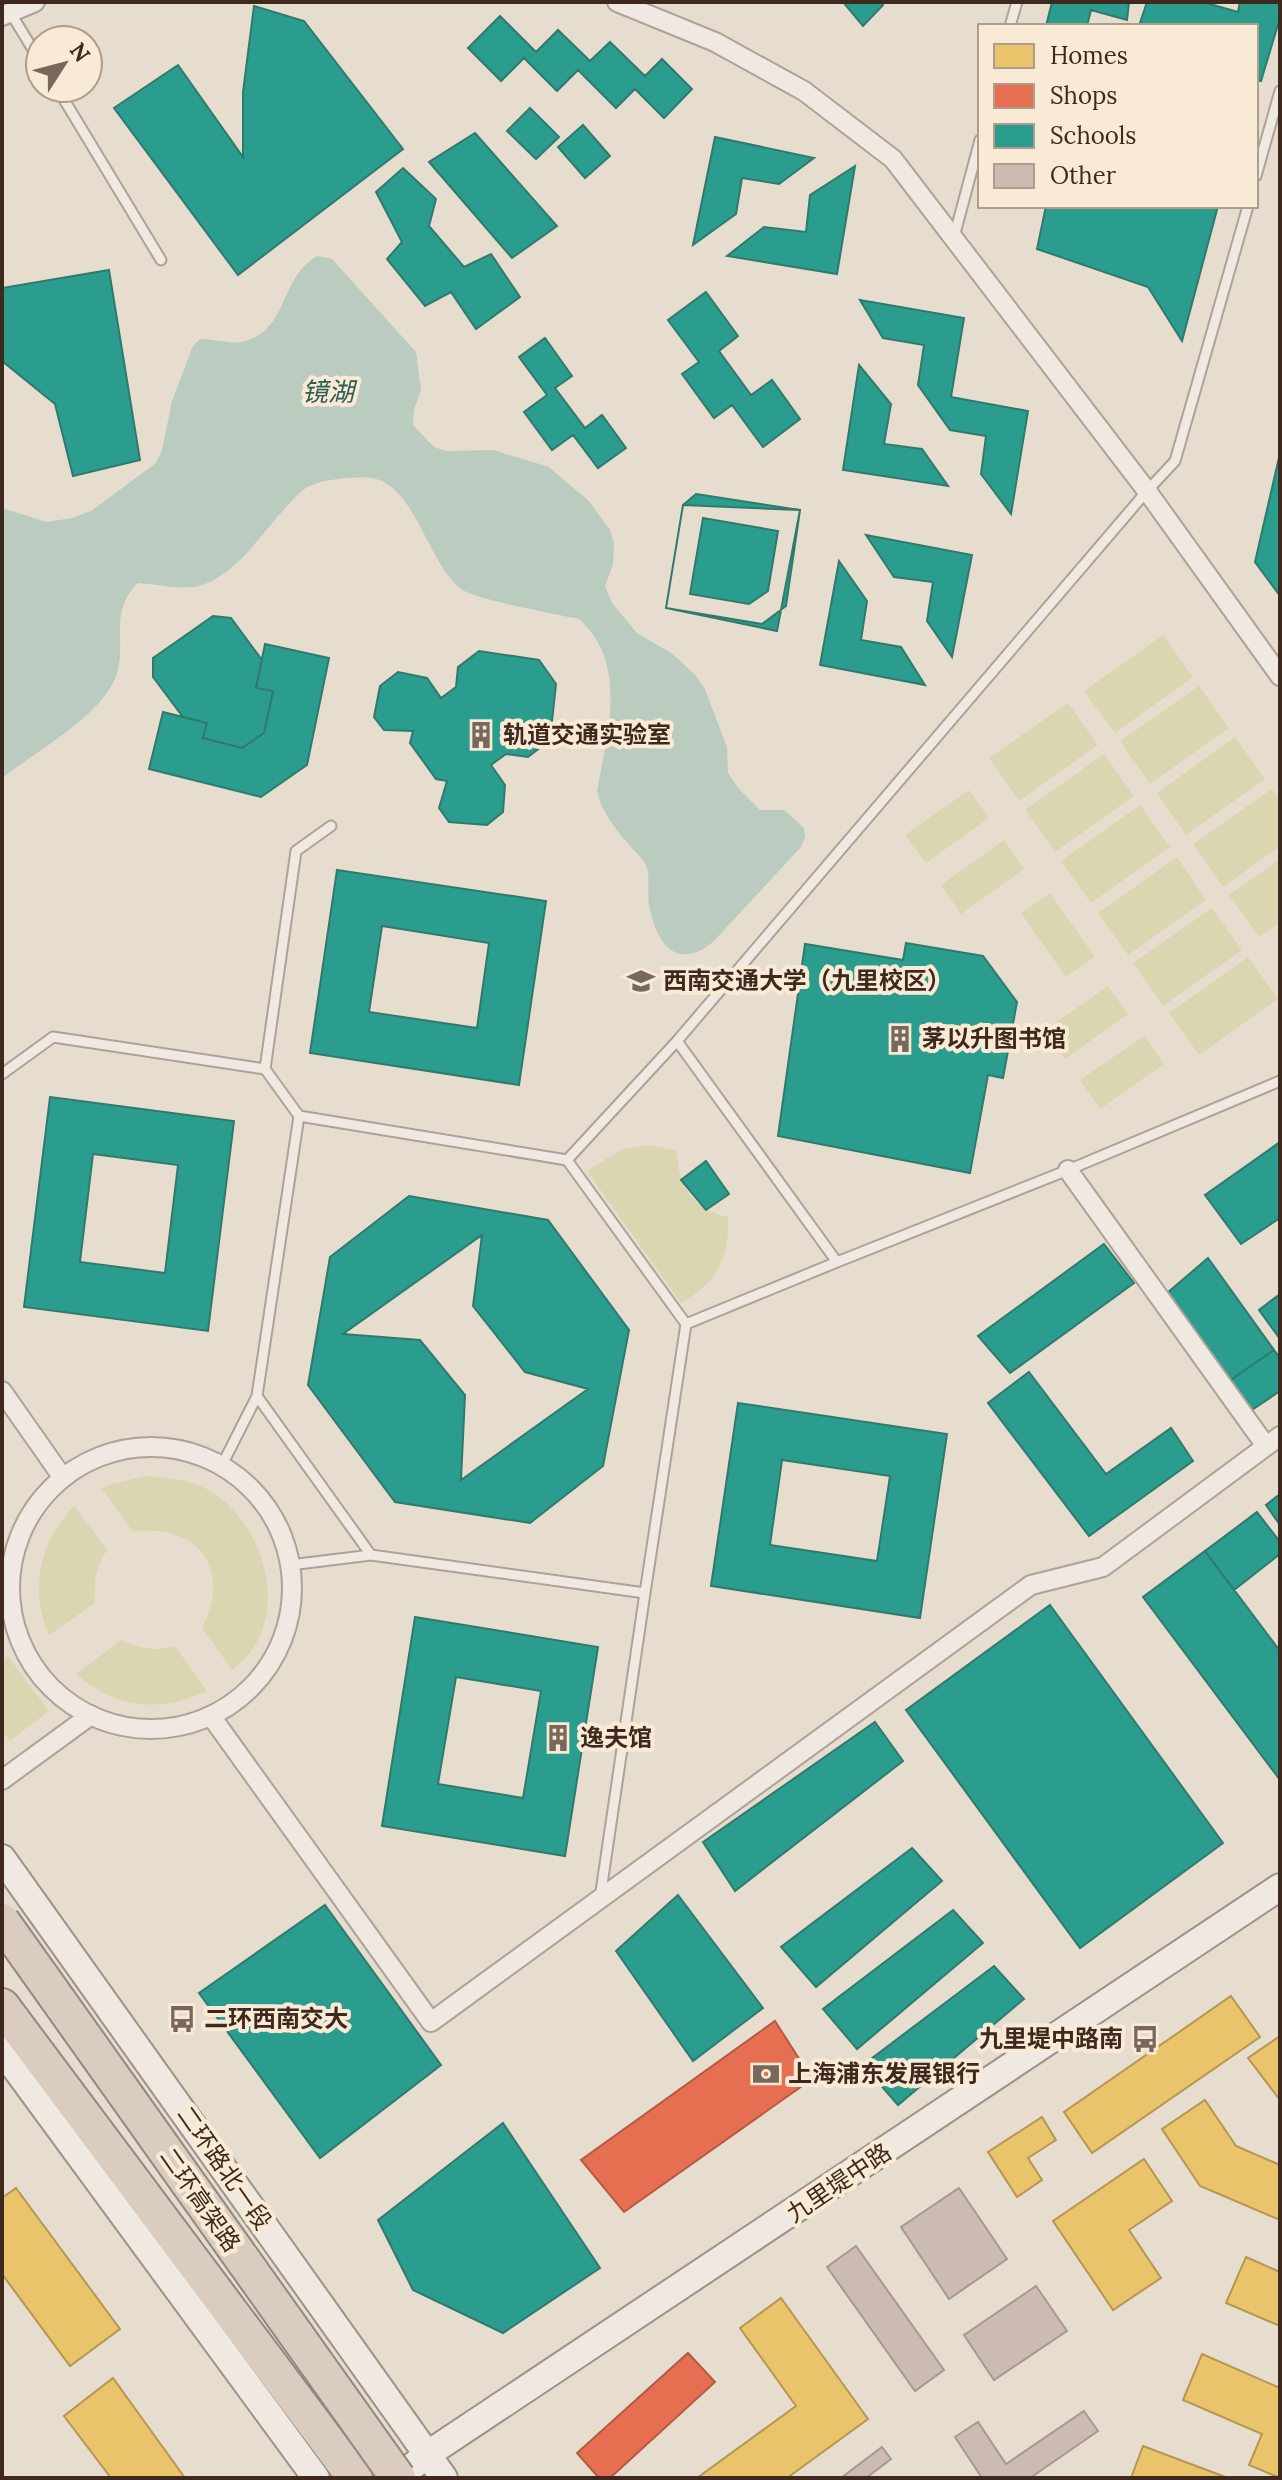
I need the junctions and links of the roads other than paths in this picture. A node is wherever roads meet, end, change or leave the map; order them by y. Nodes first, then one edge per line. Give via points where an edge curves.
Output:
1 (35, 2) edge
2 (617, 2) edge
3 (1017, 2) edge
4 (6, 14) edge
5 (1011, 24) edge
6 (24, 39) edge
7 (1280, 91) edge
8 (67, 104) edge
9 (978, 147) edge
10 (1258, 169) edge
11 (1247, 208) edge
12 (953, 241) junction
13 (161, 260) dead end
14 (1147, 491) junction
15 (1280, 676) edge
16 (331, 826) dead end
17 (677, 1041) junction
18 (265, 1069) junction
19 (2, 1074) edge
20 (1280, 1081) edge
21 (299, 1116) junction
22 (567, 1160) junction
23 (1068, 1170) junction
24 (837, 1262) junction
25 (686, 1324) junction
26 (2, 1391) edge
27 (257, 1396) junction
28 (1273, 1441) edge
29 (222, 1465) junction
30 (63, 1478) junction
31 (371, 1555) junction
32 (290, 1565) junction
33 (645, 1593) junction
34 (8, 1622) edge
35 (91, 1715) junction
36 (211, 1716) junction
37 (2, 1780) edge
38 (2, 1858) edge
39 (1280, 1887) edge
40 (599, 1902) junction
41 (2, 1921) edge
42 (2, 2006) edge
43 (2, 2050) edge
44 (428, 2454) junction
45 (316, 2478) edge
46 (355, 2478) edge
47 (398, 2478) edge
48 (444, 2478) edge

1 - 4 street
2 - 12 street via 715,42 804,91 893,159
3 - 5 lane
4 - 6 lane
7 - 10 lane
8 - 13 lane
9 - 12 lane
11 - 14 lane via 1175,461
12 - 14 street
14 - 15 street
14 - 17 lane
16 - 18 lane via 296,851
17 - 22 lane
17 - 24 lane
18 - 19 lane via 53,1037
18 - 21 lane
20 - 23 lane
21 - 22 lane
21 - 27 lane
22 - 25 lane
23 - 24 lane
23 - 28 street
24 - 25 lane
25 - 33 lane
26 - 30 street
27 - 29 lane
27 - 31 lane
28 - 40 street via 1103,1567 1031,1585
29 - 30 street via 177,1448 127,1447 81,1464
29 - 32 street via 260,1497 283,1535
30 - 34 street via 43,1494 18,1537
31 - 32 lane
31 - 33 lane
32 - 36 street via 289,1622 272,1663 243,1697
33 - 40 lane
34 - 35 street via 40,1676
35 - 36 street via 118,1726 162,1730
35 - 37 street
36 - 40 street via 431,2022
38 - 44 main road, 二环路北一段
39 - 44 main road, 九里堤中路
41 - 47 highway, 二环高架路, bridge
42 - 46 highway, 二环高架路
43 - 45 main road
44 - 47 main road, 九里堤中路
44 - 48 main road, 二环路北一段

